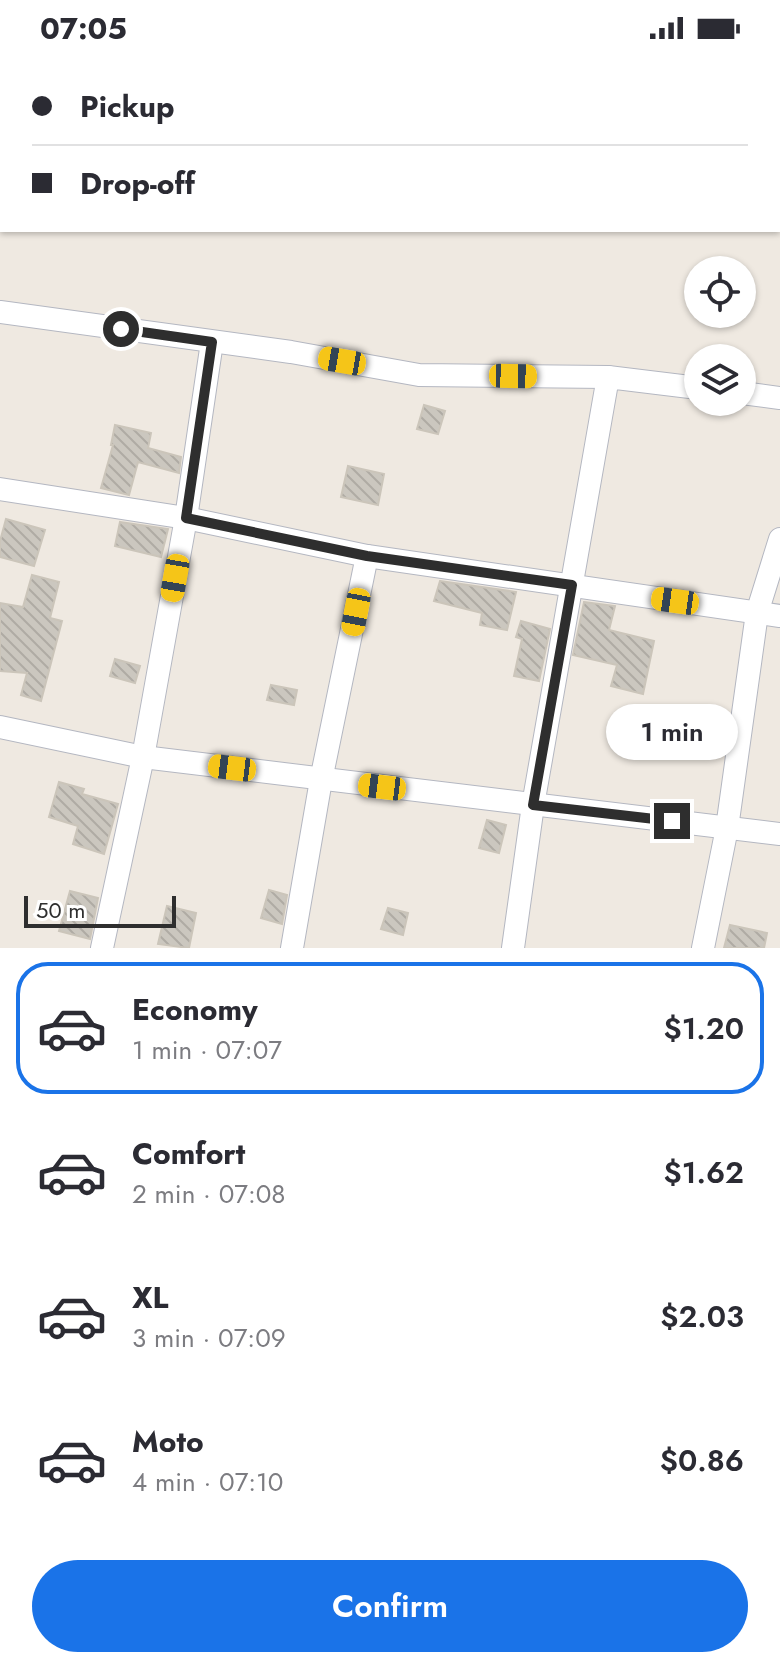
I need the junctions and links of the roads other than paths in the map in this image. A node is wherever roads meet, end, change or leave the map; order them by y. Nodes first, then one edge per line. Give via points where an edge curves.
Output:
1 (0, 312) edge
2 (212, 342) junction
3 (608, 377) junction
4 (684, 386) edge
5 (756, 395) edge
6 (780, 398) edge
7 (0, 489) edge
8 (186, 518) junction
9 (780, 539) edge
10 (367, 556) junction
11 (572, 585) junction
12 (757, 613) junction
13 (780, 616) edge
14 (0, 727) edge
15 (143, 757) junction
16 (321, 780) junction
17 (533, 805) junction
18 (727, 828) junction
19 (780, 834) edge
20 (102, 948) edge
21 (292, 948) edge
22 (513, 948) edge
23 (703, 948) edge

1 - 2 street
2 - 3 street via 419,375
2 - 8 street
3 - 4 street
3 - 11 street
5 - 6 street
7 - 8 street
8 - 10 street
8 - 15 street
9 - 12 street
10 - 11 street
10 - 16 street
11 - 12 street
11 - 17 street
12 - 13 street
12 - 18 street
14 - 15 street
15 - 16 street
15 - 20 street
16 - 17 street
16 - 21 street
17 - 18 street
17 - 22 street
18 - 19 street
18 - 23 street

